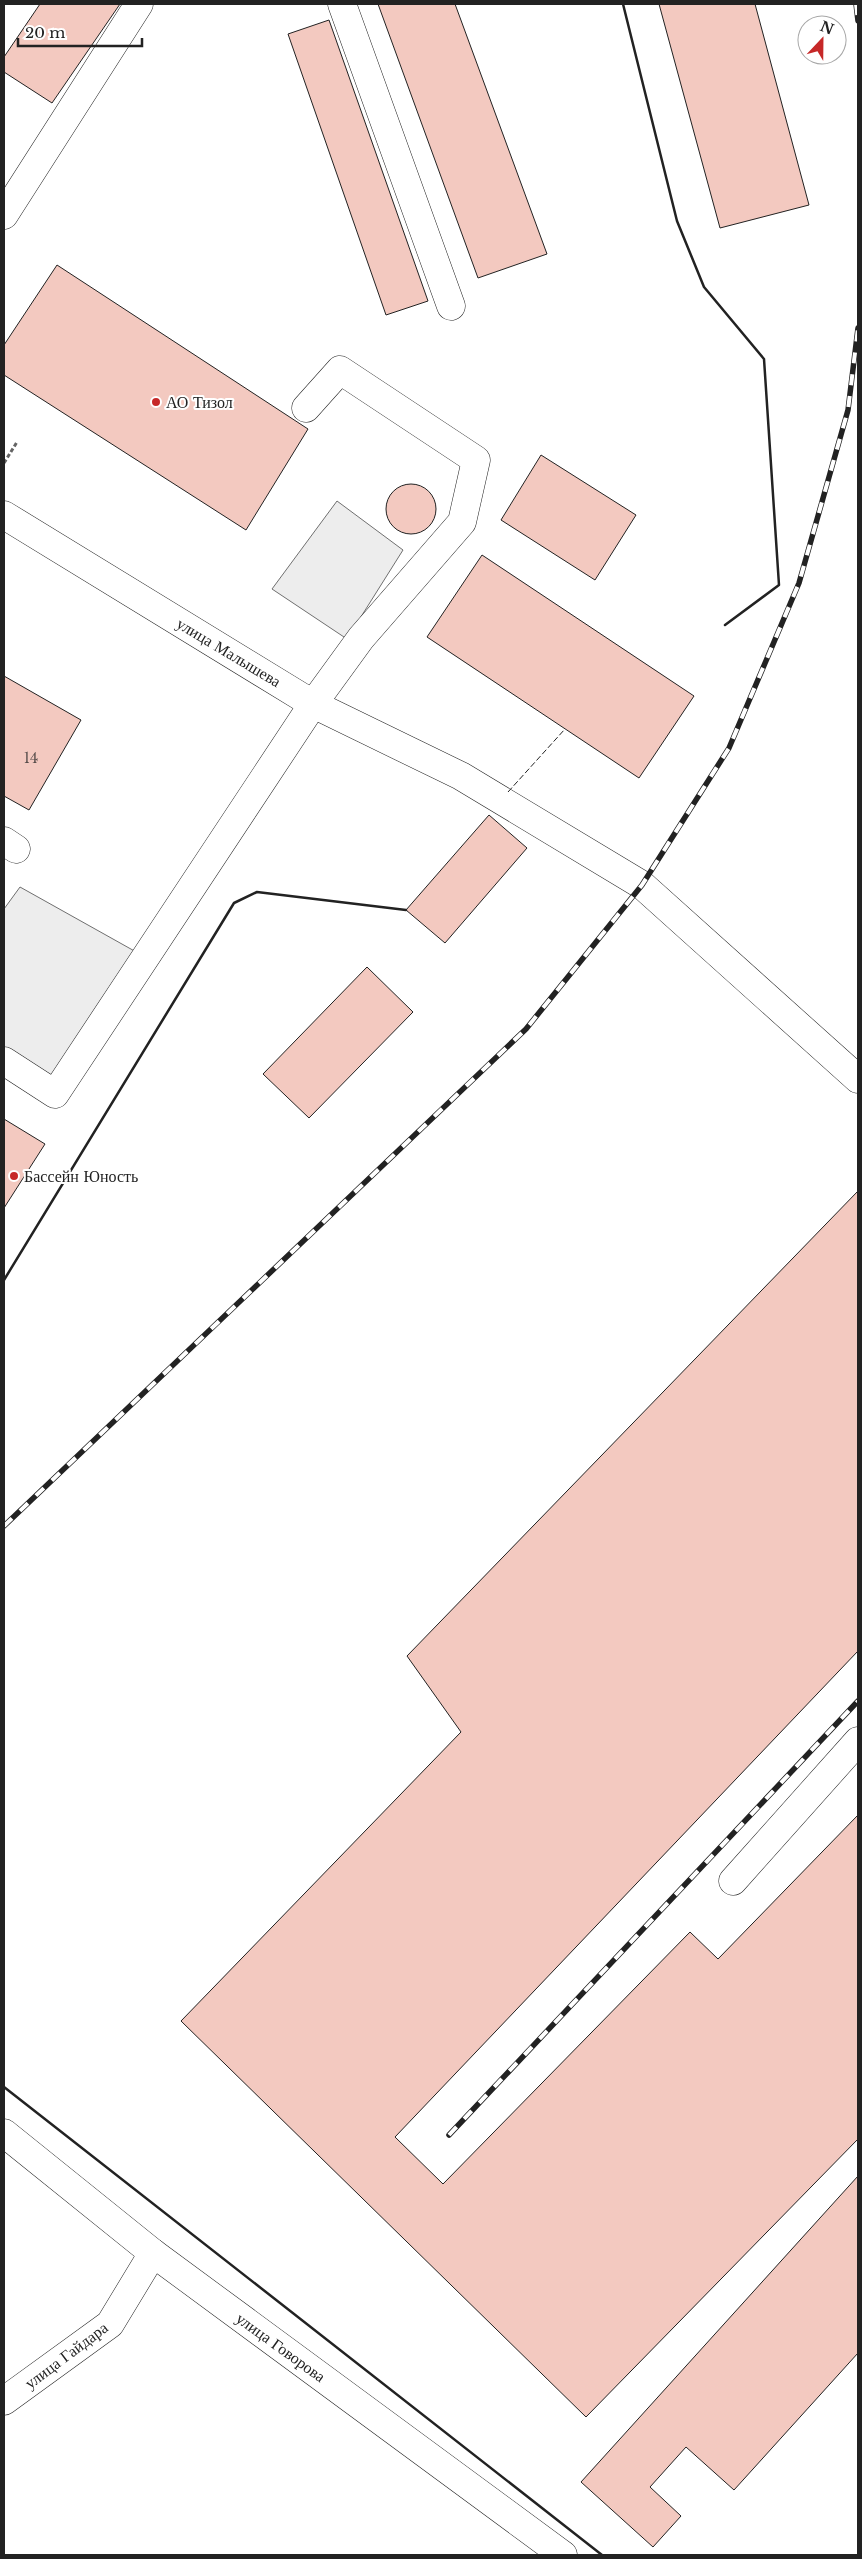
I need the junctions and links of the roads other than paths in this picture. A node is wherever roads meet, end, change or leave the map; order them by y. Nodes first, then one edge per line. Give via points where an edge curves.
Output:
1 (139, 4) edge
2 (342, 4) edge
3 (8, 198) edge
4 (451, 306) dead end
5 (306, 408) dead end
6 (4, 515) edge
7 (313, 704) junction
8 (4, 1061) edge
9 (858, 1079) edge
10 (858, 1741) edge
11 (734, 1881) dead end
12 (4, 2133) edge
13 (153, 2253) junction
14 (4, 2401) edge
15 (563, 2555) edge

1 - 3 street
2 - 4 street
5 - 7 street via 340,370 476,460 462,522 361,638
6 - 7 street, улица Малышева
7 - 8 street via 55,1094
7 - 9 street, улица Малышева via 461,776 642,885
10 - 11 street
12 - 13 street, улица Говорова
13 - 14 street, улица Гайдара via 110,2324
13 - 15 street, улица Говорова

